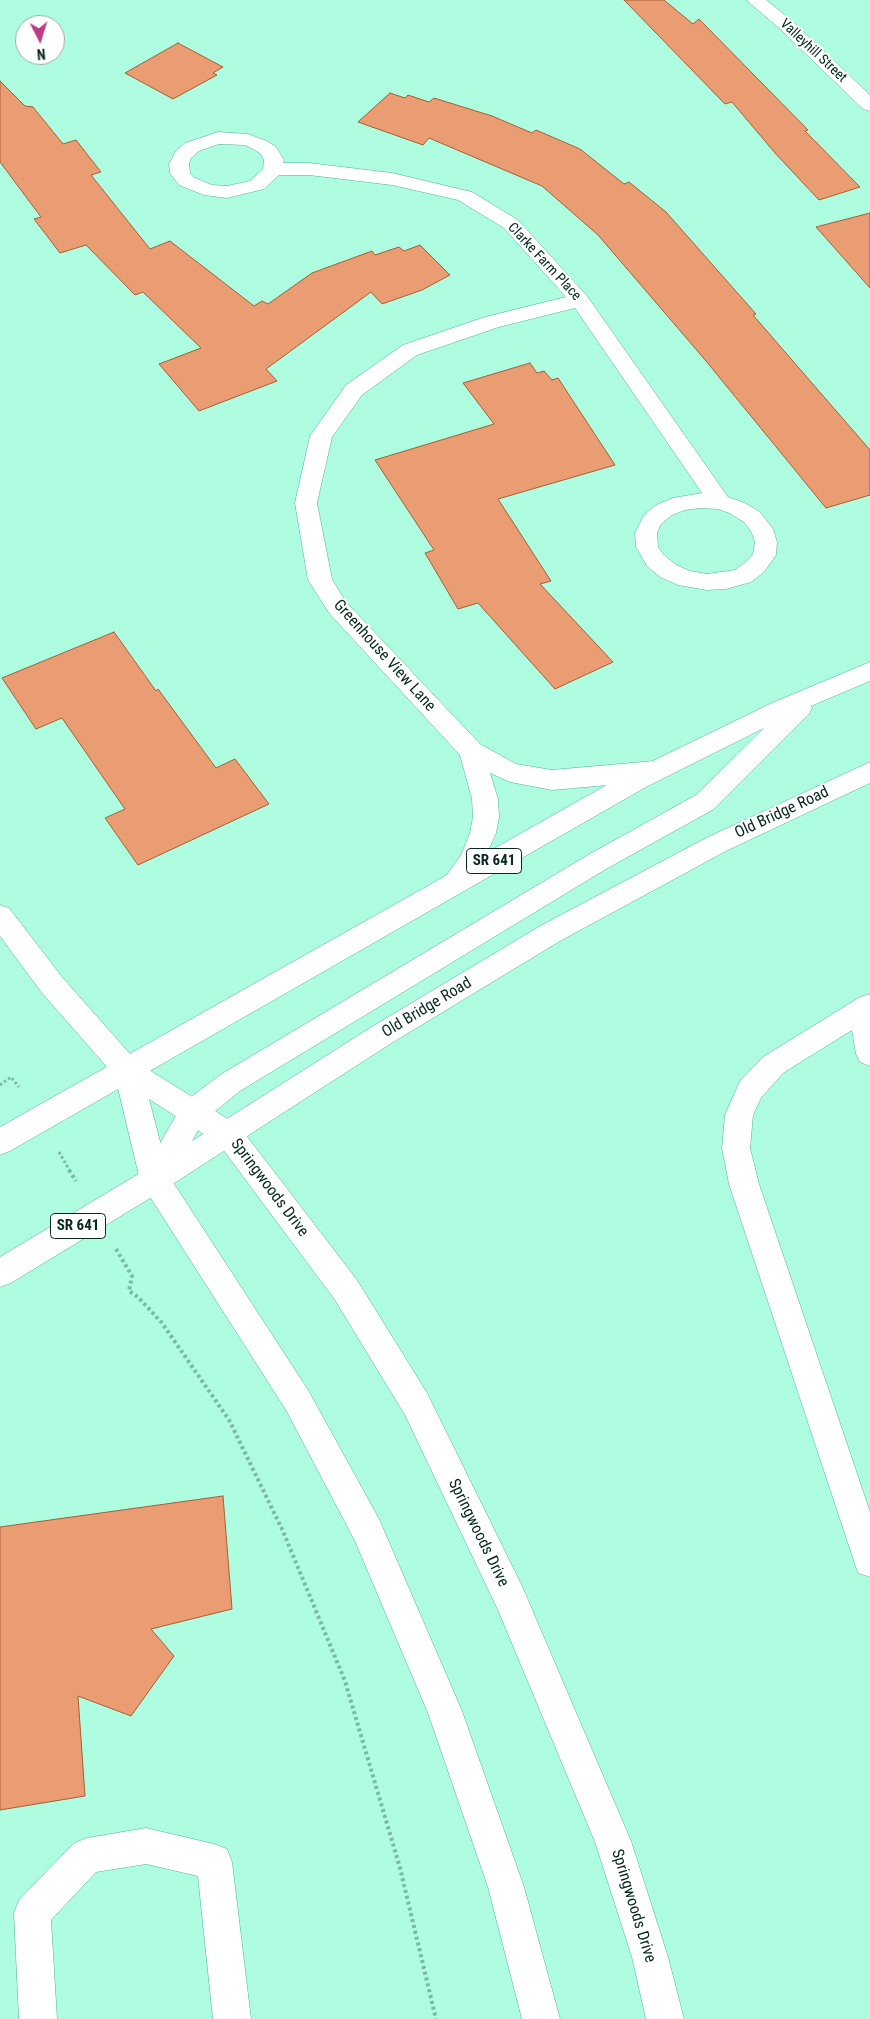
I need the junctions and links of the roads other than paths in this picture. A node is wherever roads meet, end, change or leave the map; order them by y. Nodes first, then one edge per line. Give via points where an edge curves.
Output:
1 (756, 0) edge
2 (870, 104) edge
3 (273, 169) dead end
4 (580, 300) junction
5 (720, 502) junction
6 (870, 671) edge
7 (812, 696) junction
8 (471, 751) junction
9 (654, 771) junction
10 (870, 772) edge
11 (452, 886) junction
12 (0, 916) edge
13 (866, 1008) edge
14 (870, 1054) edge
15 (128, 1071) junction
16 (193, 1112) junction
17 (229, 1135) junction
18 (0, 1142) edge
19 (155, 1180) junction
20 (0, 1272) edge
21 (870, 1561) edge
22 (38, 2019) edge
23 (232, 2019) edge
24 (541, 2019) edge
25 (665, 2019) edge

1 - 2 street, Valleyhill Street
3 - 4 street, Clarke Farm Place via 309,169 392,179 465,196 511,224
4 - 5 street, Clarke Farm Place
4 - 8 street, Greenhouse View Lane via 492,322 410,350 354,390 321,436 306,504 320,580 337,607
5 - 5 street via 752,517 762,529 766,542 764,555 756,566 743,576 707,582 686,579 668,571 655,560 648,547 646,533 652,520 664,510 681,503 700,500
6 - 7 street, SR 641
7 - 9 street, SR 641
7 - 16 street via 705,802 597,862 230,1083
8 - 9 street, Greenhouse View Lane via 510,772 552,780
8 - 11 street, Greenhouse View Lane via 485,799 486,817 472,860
9 - 11 street, SR 641
10 - 17 street, Old Bridge Road / SR 641 via 717,844 551,933 380,1036
11 - 15 street, SR 641
12 - 15 street via 52,984
13 - 14 street
13 - 21 street via 772,1065 750,1090 739,1115 736,1148 744,1184
15 - 16 street, Springwoods Drive
15 - 18 street, SR 641
15 - 19 street
16 - 17 street, Springwoods Drive
16 - 19 street
17 - 19 street, Old Bridge Road / SR 641
17 - 25 street, Springwoods Drive via 346,1290 416,1404 510,1598 613,1841 650,1957
19 - 20 street, Old Bridge Road / SR 641
19 - 24 street via 297,1400 366,1530 445,1712 506,1887
22 - 23 street via 32,1913 87,1856 146,1846 214,1862

